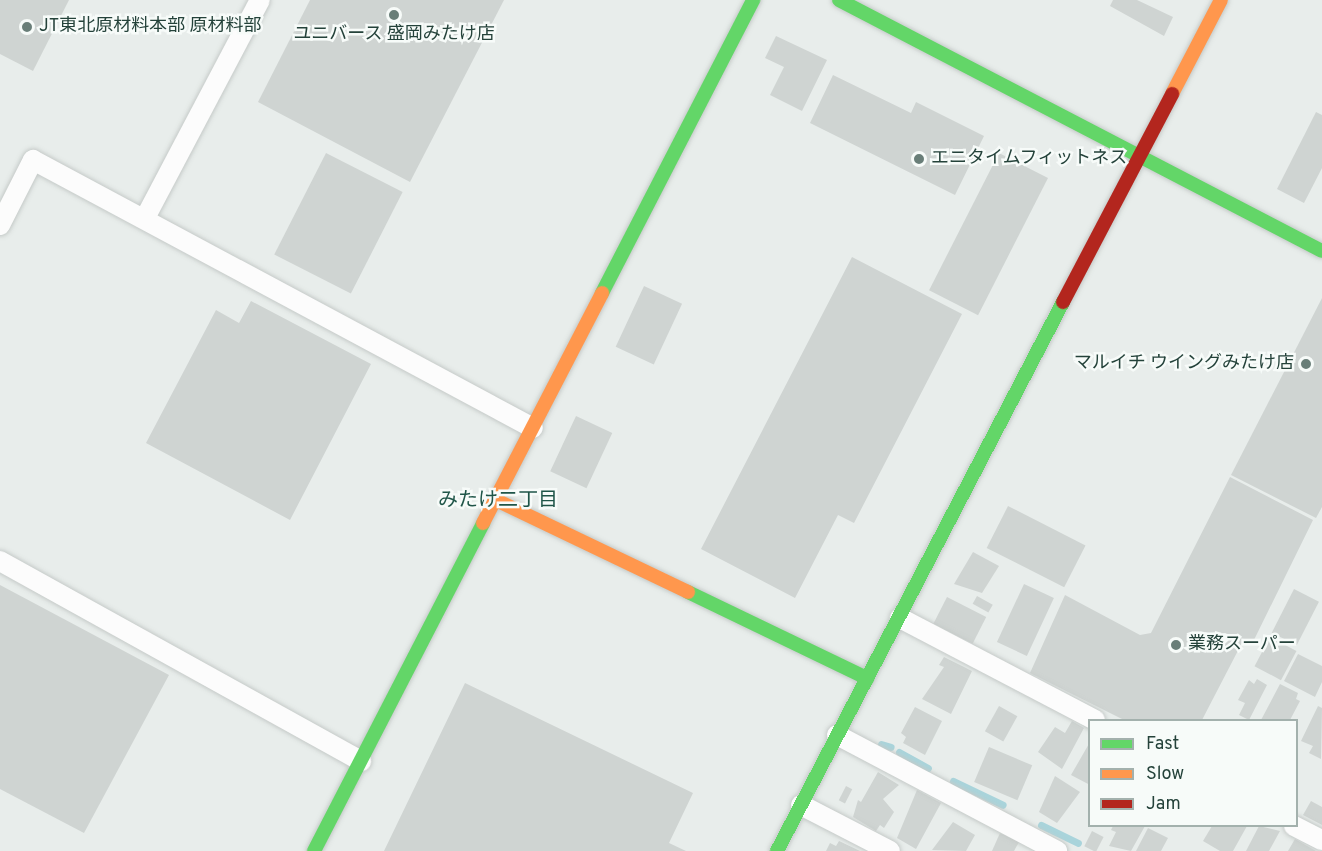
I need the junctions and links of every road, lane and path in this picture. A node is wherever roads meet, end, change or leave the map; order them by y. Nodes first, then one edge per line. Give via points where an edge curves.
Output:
1 (260, 0) edge
2 (753, 0) edge
3 (839, 0) edge
4 (1221, 0) edge
5 (1142, 160) junction
6 (145, 219) junction
7 (0, 225) edge
8 (1322, 251) edge
9 (532, 428) junction
10 (496, 500) junction
11 (0, 561) edge
12 (900, 618) junction
13 (867, 678) junction
14 (1093, 719) edge
15 (837, 735) junction
16 (361, 760) junction
17 (801, 805) junction
18 (1298, 827) edge
19 (1322, 840) edge
20 (314, 851) edge
21 (777, 851) edge
22 (890, 851) edge
23 (1057, 851) edge

1 - 6 street
2 - 9 street
3 - 5 street
4 - 5 street
5 - 8 street
5 - 12 street
6 - 7 street via 33,160
6 - 9 street
9 - 10 street
10 - 13 street
10 - 16 street
11 - 16 street
12 - 13 street
12 - 14 street
13 - 15 street
15 - 17 street
15 - 23 street
16 - 20 street
17 - 21 street
17 - 22 street
18 - 19 street

